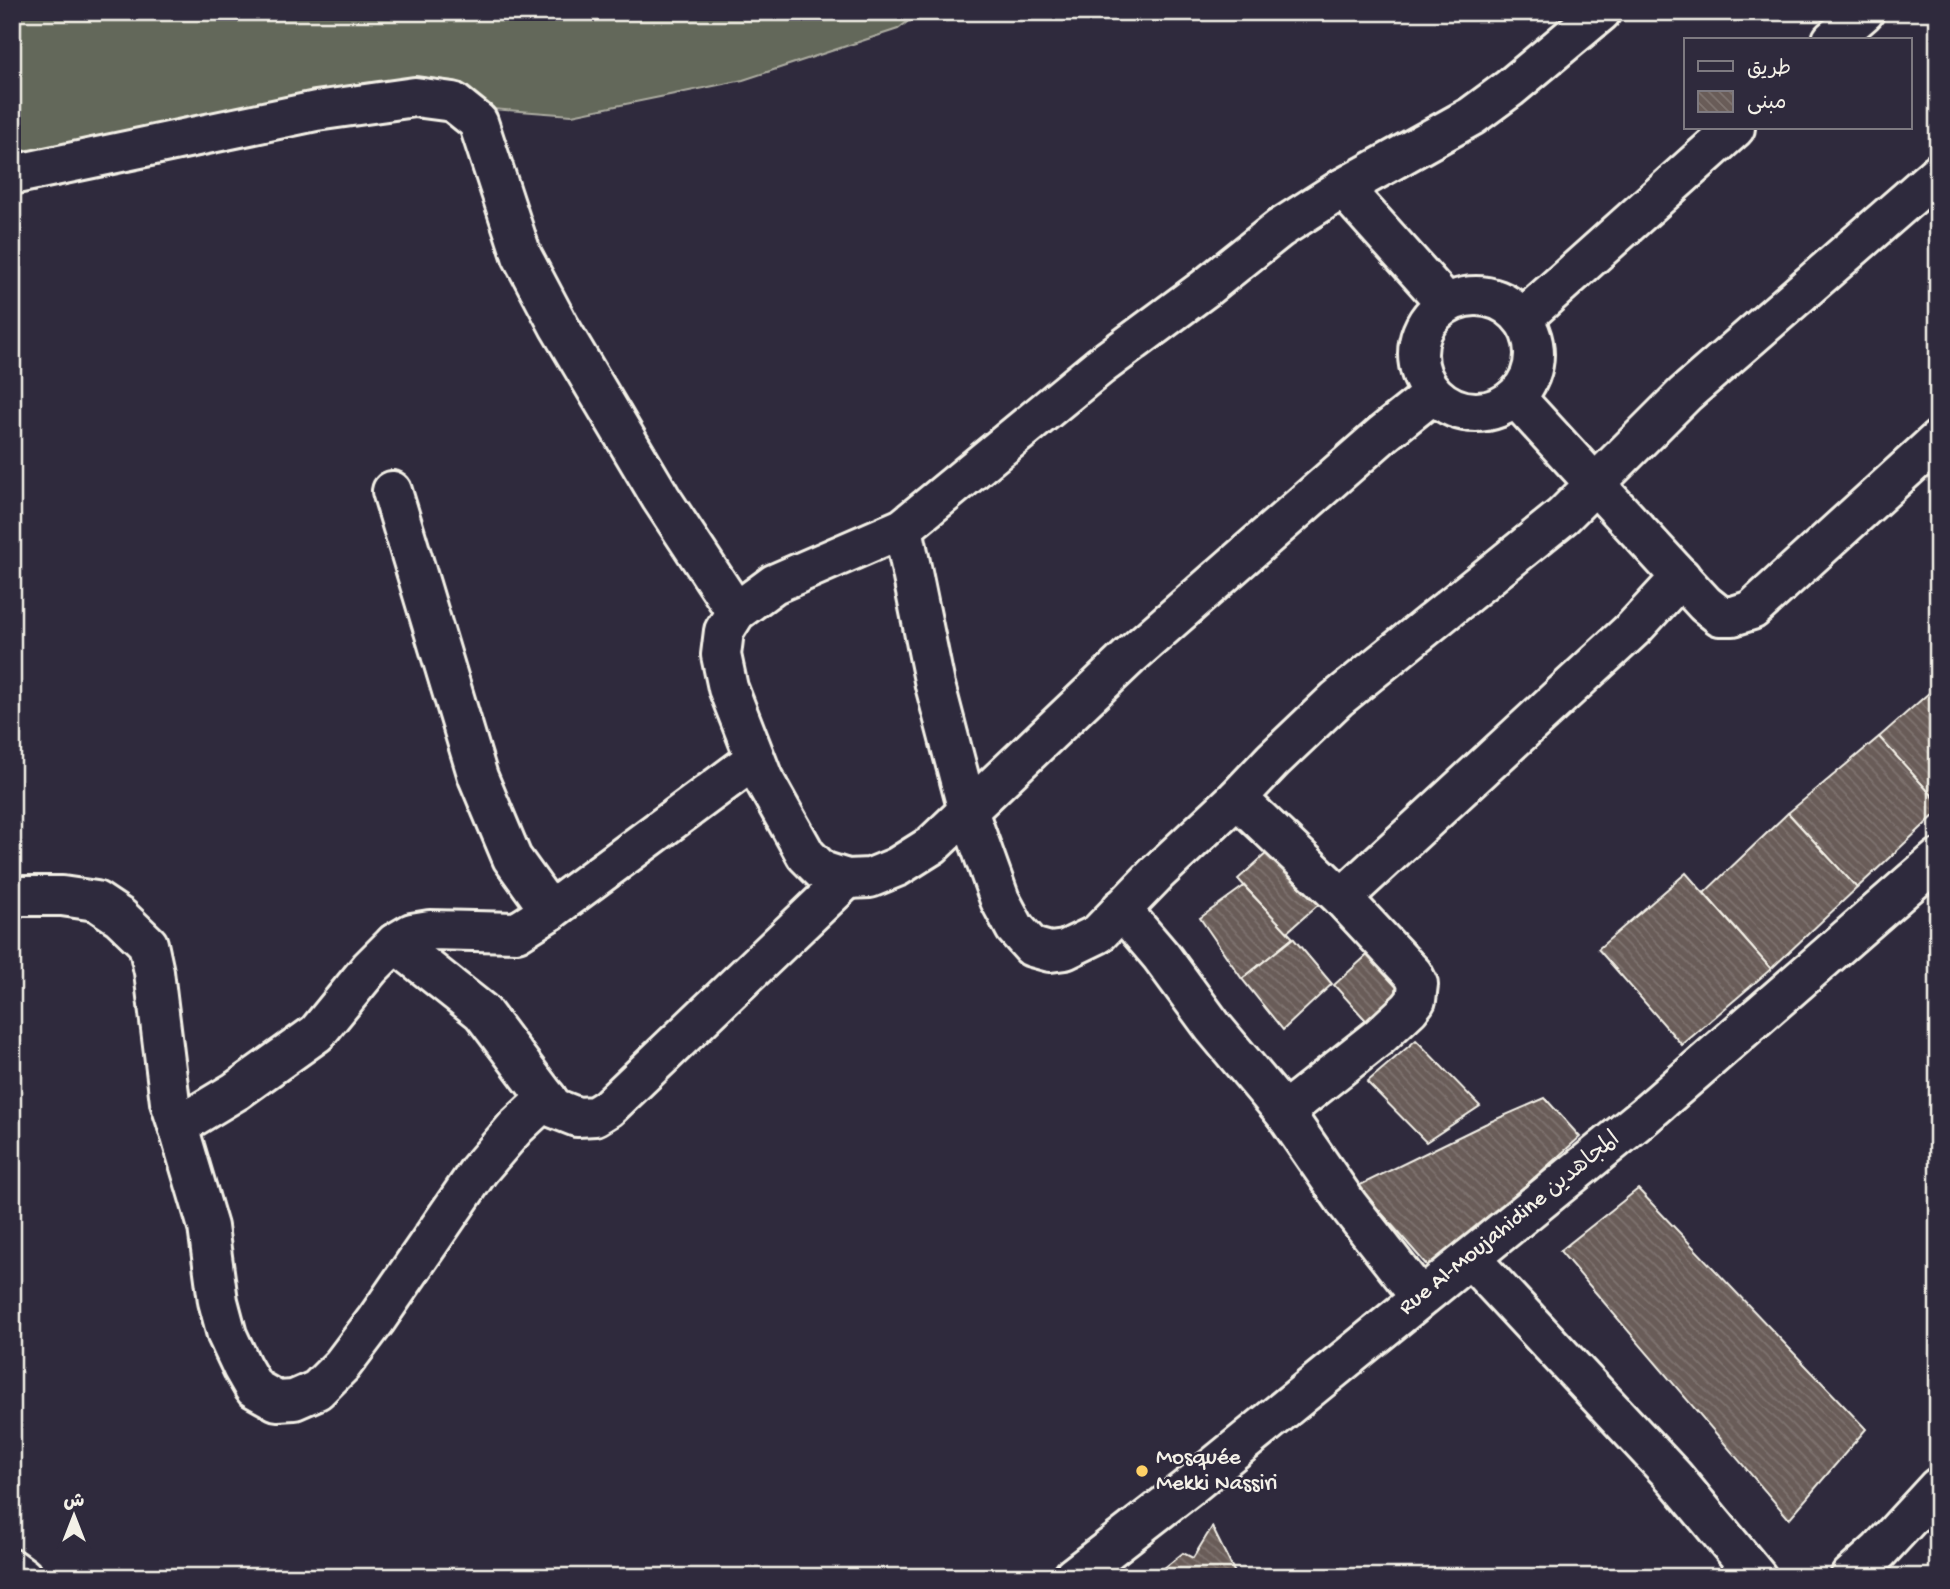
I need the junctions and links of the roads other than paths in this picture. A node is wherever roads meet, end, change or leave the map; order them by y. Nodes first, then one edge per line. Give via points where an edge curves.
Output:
1 (1601, 12) edge
2 (1864, 12) edge
3 (1834, 38) edge
4 (1733, 130) edge
5 (1938, 173) edge
6 (12, 175) edge
7 (1343, 188) junction
8 (1446, 303) junction
9 (1522, 318) junction
10 (1433, 394) junction
11 (1516, 398) junction
12 (1938, 440) edge
13 (1596, 485) junction
14 (393, 491) dead end
15 (903, 528) junction
16 (1681, 577) junction
17 (736, 612) junction
18 (755, 759) junction
19 (1237, 798) junction
20 (968, 811) junction
21 (1938, 859) edge
22 (847, 879) junction
23 (1342, 898) junction
24 (12, 899) edge
25 (1121, 909) junction
26 (550, 911) junction
27 (395, 943) junction
28 (547, 1098) junction
29 (1284, 1112) junction
30 (178, 1126) junction
31 (1470, 1258) junction
32 (1420, 1297) junction
33 (1938, 1487) edge
34 (12, 1569) edge
35 (23, 1577) edge
36 (1073, 1577) edge
37 (1757, 1577) edge
38 (1850, 1577) edge

1 - 7 street via 1472,116
2 - 3 street
4 - 9 street
5 - 13 street via 1685,394
6 - 17 street via 316,111 415,97 453,102 478,122 522,256 559,326 661,498
7 - 8 street
7 - 15 street via 1279,229 1100,366
8 - 9 street via 1473,296 1501,301
8 - 10 street via 1427,322 1418,346 1420,372
9 - 11 street via 1533,337 1535,359 1530,381
10 - 11 street via 1458,411 1489,412
10 - 20 street via 1129,657
11 - 13 street
12 - 16 street via 1752,610 1720,616
13 - 16 street
13 - 19 street via 1338,699
14 - 26 street via 478,776 512,858
15 - 17 street via 774,584
15 - 20 street via 935,685
16 - 23 street via 1634,628
17 - 18 street via 724,631 722,655 728,688
18 - 22 street via 806,855 822,871
18 - 26 street
19 - 23 street
19 - 25 street
20 - 22 street via 932,845 897,867 870,878
20 - 25 street via 1000,900 1032,947 1050,952 1087,941
21 - 31 street, Rue Al-Moujahidine المجاهدين via 1644,1116
22 - 28 street via 608,1108 595,1116 577,1117 554,1108
23 - 29 street via 1413,974 1418,984 1416,1000 1380,1036
24 - 30 street via 62,896 96,901 120,916 148,944 170,1102
25 - 29 street
26 - 27 street via 517,932 430,930
27 - 28 street via 482,1012
27 - 30 street via 317,1033
28 - 30 street via 479,1170 342,1365 317,1390 294,1400 277,1401 254,1388 227,1335 208,1227
29 - 32 street via 1348,1205
31 - 32 street, Rue Al-Moujahidine المجاهدين
31 - 37 street via 1675,1478
32 - 36 street, Rue Al-Moujahidine المجاهدين
33 - 38 street
34 - 35 street

